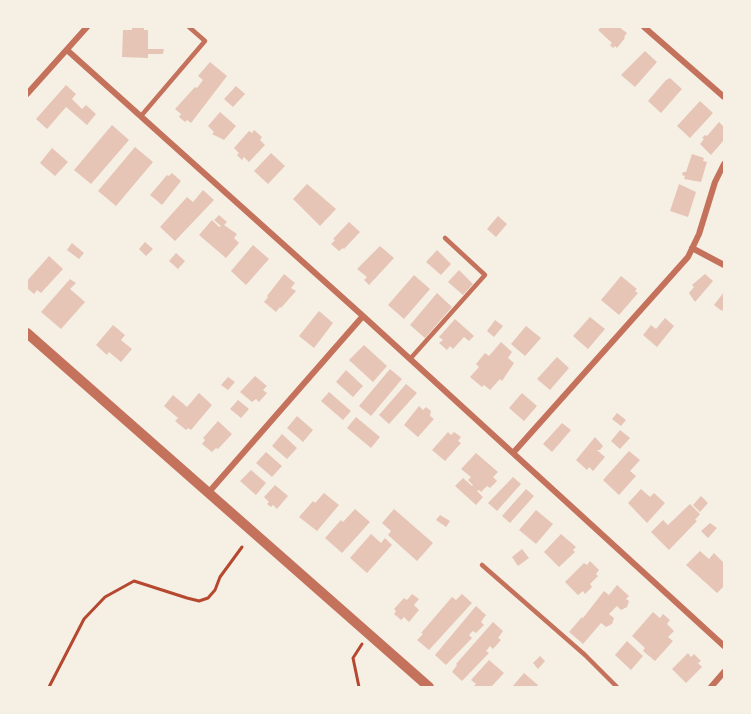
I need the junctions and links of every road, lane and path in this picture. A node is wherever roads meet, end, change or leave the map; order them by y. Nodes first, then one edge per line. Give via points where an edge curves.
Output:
1 (87, 27) edge
2 (189, 27) edge
3 (644, 27) edge
4 (67, 50) junction
5 (27, 94) edge
6 (724, 97) edge
7 (141, 116) junction
8 (724, 164) edge
9 (445, 238) dead end
10 (692, 248) junction
11 (724, 265) edge
12 (363, 316) junction
13 (27, 333) edge
14 (410, 359) junction
15 (513, 453) junction
16 (209, 492) junction
17 (242, 547) dead end
18 (482, 565) dead end
19 (370, 634) junction
20 (724, 646) edge
21 (724, 672) edge
22 (49, 687) edge
23 (359, 687) edge
24 (429, 687) edge
25 (617, 687) edge
26 (711, 687) edge

1 - 4 street
2 - 7 lane via 205,41
3 - 6 street
4 - 5 street
4 - 7 street
7 - 12 street
8 - 10 street
9 - 14 lane via 485,275
10 - 11 street
10 - 15 street
12 - 14 street
12 - 16 street
13 - 16 street
14 - 15 street
15 - 20 street
16 - 19 street
17 - 22 path via 208,598 199,601 134,581 105,597 84,619
18 - 25 lane
19 - 23 path via 353,658
19 - 24 street
21 - 26 street

